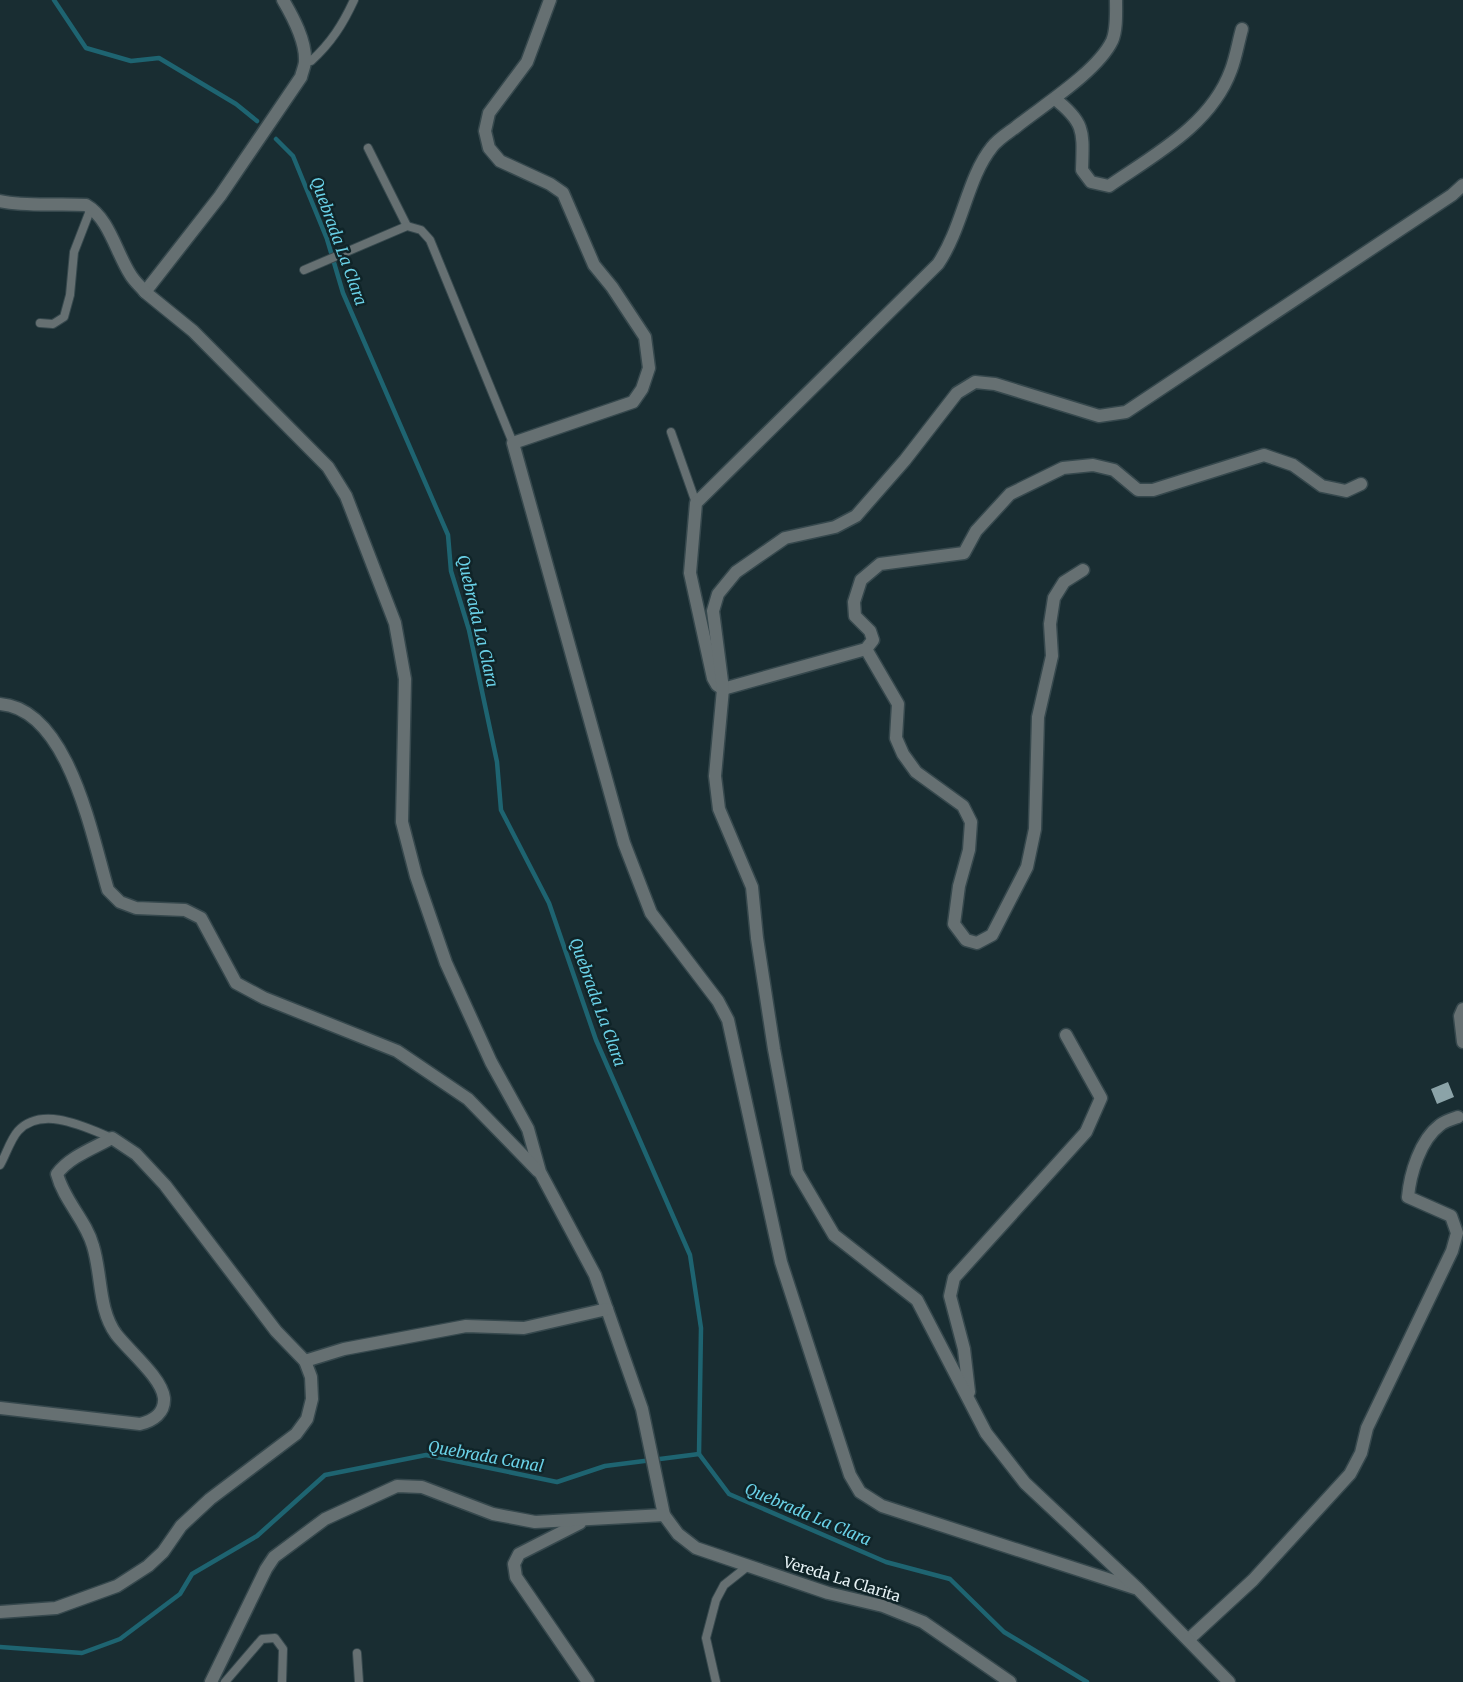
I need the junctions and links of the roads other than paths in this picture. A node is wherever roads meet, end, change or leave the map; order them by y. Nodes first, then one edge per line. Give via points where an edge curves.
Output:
1 (283, 0) edge
2 (354, 0) edge
3 (550, 0) edge
4 (1116, 0) edge
5 (1242, 30) dead end
6 (305, 61) junction
7 (1055, 99) junction
8 (368, 148) dead end
9 (1463, 185) edge
10 (0, 201) edge
11 (90, 208) junction
12 (407, 226) junction
13 (304, 270) dead end
14 (145, 292) junction
15 (40, 323) dead end
16 (671, 432) dead end
17 (513, 443) junction
18 (1361, 484) dead end
19 (696, 503) junction
20 (1083, 570) dead end
21 (866, 649) junction
22 (724, 689) junction
23 (0, 704) edge
24 (1463, 1009) edge
25 (1066, 1035) dead end
26 (1463, 1042) edge
27 (1458, 1117) dead end
28 (112, 1138) junction
29 (0, 1165) edge
30 (540, 1172) junction
31 (607, 1309) junction
32 (305, 1362) junction
33 (970, 1402) junction
34 (0, 1408) edge
35 (664, 1515) junction
36 (583, 1521) junction
37 (748, 1566) junction
38 (1138, 1589) junction
39 (0, 1612) edge
40 (1189, 1639) junction
41 (357, 1653) dead end
42 (211, 1682) edge
43 (225, 1682) edge
44 (282, 1682) edge
45 (359, 1682) edge
46 (588, 1682) edge
47 (716, 1682) edge
48 (1010, 1682) edge
49 (1230, 1682) edge

1 - 6 street via 302,41
2 - 6 lane via 342,26 326,47 311,61
3 - 17 street via 527,62 488,113 485,131 489,148 500,161 563,193 594,265 645,337 649,368 642,389 633,402
4 - 7 street via 1112,41
5 - 7 street via 1231,71 1207,112 1181,137 1108,186 1092,182 1082,170 1083,140 1077,119
6 - 14 street via 301,77 257,143
7 - 19 street via 992,146 979,168 955,234 938,264
8 - 12 lane
9 - 22 street via 1126,412 1099,416 996,384 975,382 958,393 856,516 835,527 784,538 736,572 718,594 713,611
10 - 11 street via 71,204
11 - 14 street via 102,220 130,275
11 - 15 lane via 74,252 70,296 64,317 53,324
12 - 13 lane
12 - 17 lane via 421,230 430,240
14 - 30 street via 192,331 328,467 346,496 395,623 405,680 402,822 416,876 446,963 491,1062 528,1129
16 - 19 lane
17 - 38 street via 624,843 651,913 718,1001 728,1020 781,1262 850,1475 860,1492 882,1506
18 - 21 street via 1346,490 1322,486 1293,465 1264,455 1153,490 1138,490 1114,470 1093,465 1063,468 1010,494 976,531 964,553 880,564 861,580 854,602 856,616 870,631 873,640
19 - 22 street via 690,573 713,678
20 - 21 street via 1064,582 1054,598 1050,624 1052,656 1038,717 1035,829 1027,867 992,935 977,943 966,940 954,924 959,886 969,850 971,822 963,806 916,772 903,754 896,738 898,704
21 - 22 street
22 - 33 street via 715,776 719,809 752,887 774,1049 797,1172 834,1235 918,1300
23 - 30 street via 14,707 37,721 60,749 77,786 108,890 120,902 136,908 185,910 201,918 236,983 264,998 397,1051 468,1099
24 - 26 street via 1460,1016
25 - 33 street via 1102,1098 1081,1137 954,1278 950,1296 964,1349
27 - 40 street via 1440,1125 1432,1133 1410,1176 1408,1197 1451,1216 1457,1233 1452,1252 1367,1428 1361,1453 1350,1474 1260,1573
28 - 29 lane via 46,1118 33,1120 17,1132
28 - 32 street via 136,1154 165,1185 276,1331
28 - 34 street via 74,1159 57,1174 60,1186 93,1245 104,1308 115,1333 161,1386 164,1398 161,1410 153,1420 140,1424
30 - 31 street via 595,1275
31 - 32 street via 524,1328 466,1326 344,1349
31 - 35 street via 642,1409
32 - 39 street via 311,1377 312,1399 307,1419 296,1434 210,1499 180,1526 163,1552 148,1566 117,1586 56,1608
33 - 38 street via 986,1433 1025,1483
35 - 36 street
35 - 37 street, Vereda La Clarita via 678,1534 696,1548
36 - 42 street via 535,1522 493,1514 422,1487 398,1486 325,1520 274,1557
36 - 46 street via 519,1554 514,1564 516,1577
37 - 47 lane via 724,1585 716,1600 706,1638
37 - 48 street, Vereda La Clarita via 828,1593 883,1606 923,1622
38 - 40 street
40 - 49 street
41 - 45 lane
43 - 44 lane via 262,1639 275,1638 284,1649

